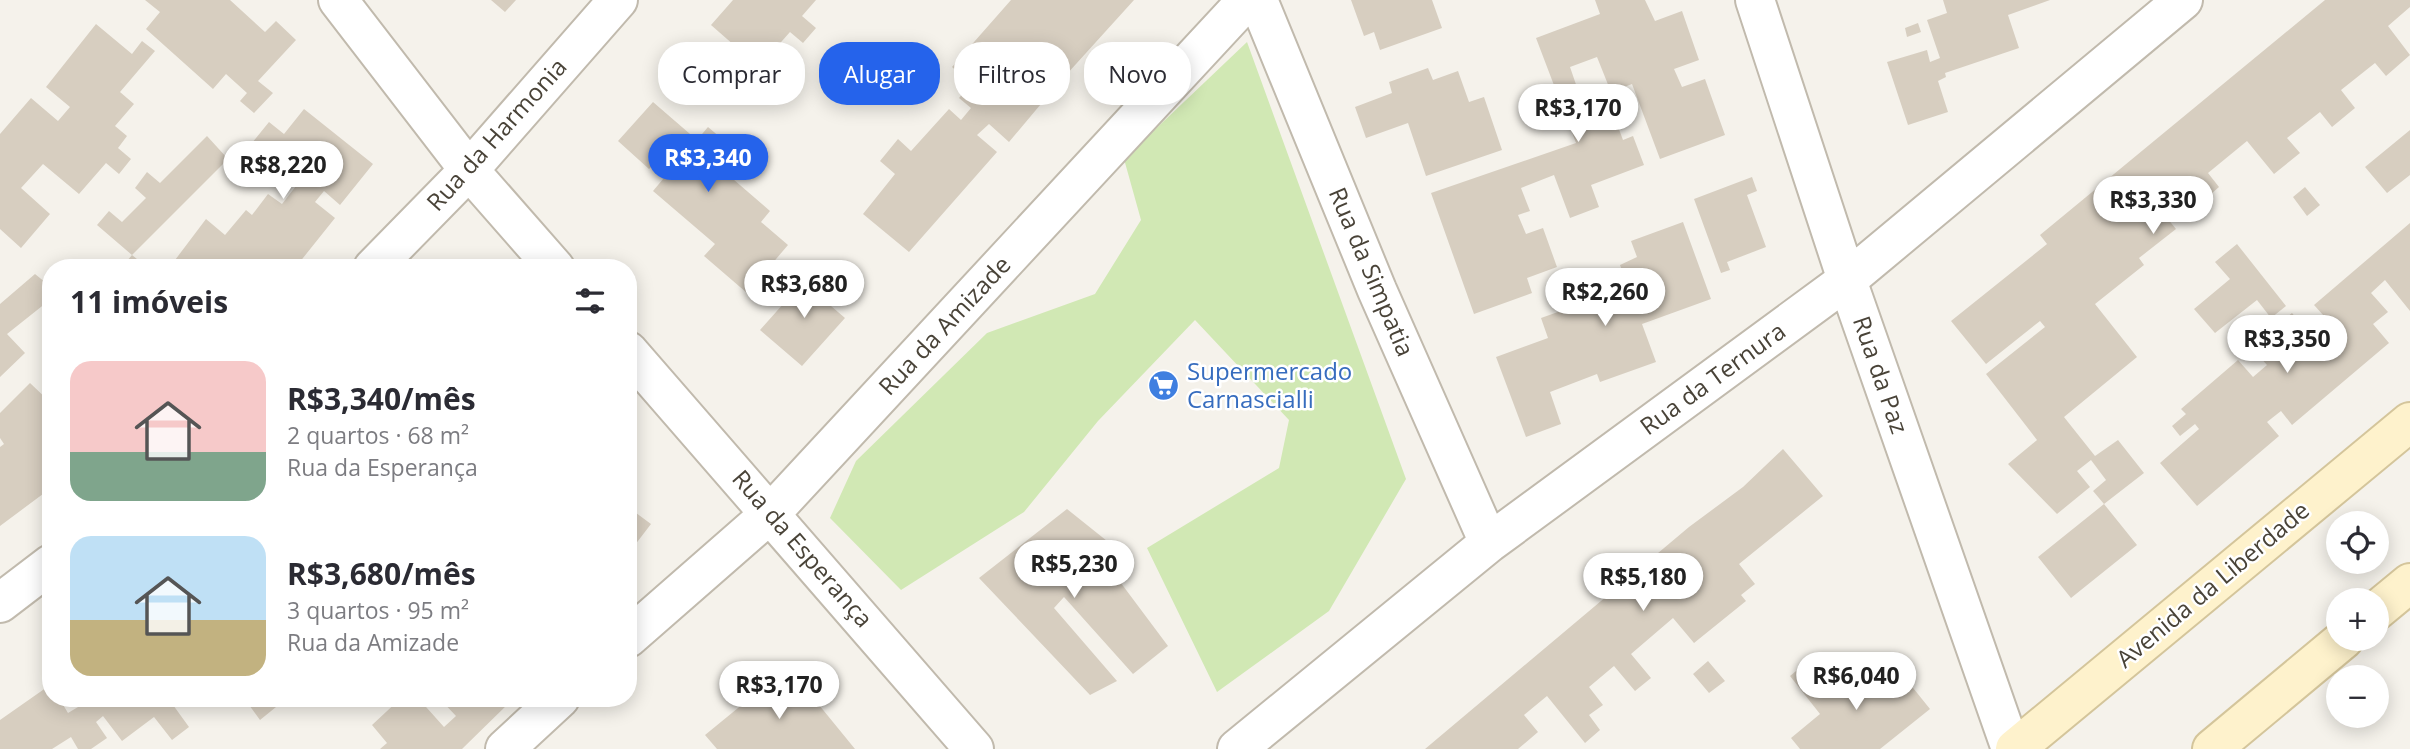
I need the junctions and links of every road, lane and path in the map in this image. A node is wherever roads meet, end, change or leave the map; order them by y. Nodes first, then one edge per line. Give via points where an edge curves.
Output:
1 (338, 0) edge
2 (618, 0) edge
3 (1247, 0) edge
4 (1258, 0) edge
5 (1755, 0) edge
6 (2183, 0) edge
7 (469, 170) junction
8 (382, 259) edge
9 (547, 259) edge
10 (1847, 280) junction
11 (637, 361) edge
12 (2410, 422) edge
13 (771, 513) junction
14 (1489, 543) junction
15 (42, 571) edge
16 (2410, 583) edge
17 (2389, 600) edge
18 (0, 603) edge
19 (637, 630) edge
20 (2330, 651) edge
21 (550, 707) edge
22 (505, 749) edge
23 (974, 749) edge
24 (1237, 749) edge
25 (2013, 749) edge
26 (2212, 749) edge

1 - 7 street
2 - 7 street, Rua da Harmonia
3 - 13 street, Rua da Amizade
4 - 14 street, Rua da Simpatia via 1377,290
5 - 10 street, Rua da Paz
6 - 10 street, Rua da Ternura
7 - 8 street, Rua da Harmonia
7 - 9 street
10 - 14 street, Rua da Ternura
10 - 25 street, Rua da Paz
11 - 13 street, Rua da Esperança
12 - 25 street, Avenida da Liberdade
13 - 19 street, Rua da Amizade
13 - 23 street, Rua da Esperança
14 - 24 street, Rua da Ternura
15 - 18 street
16 - 17 street
20 - 26 street
21 - 22 street

